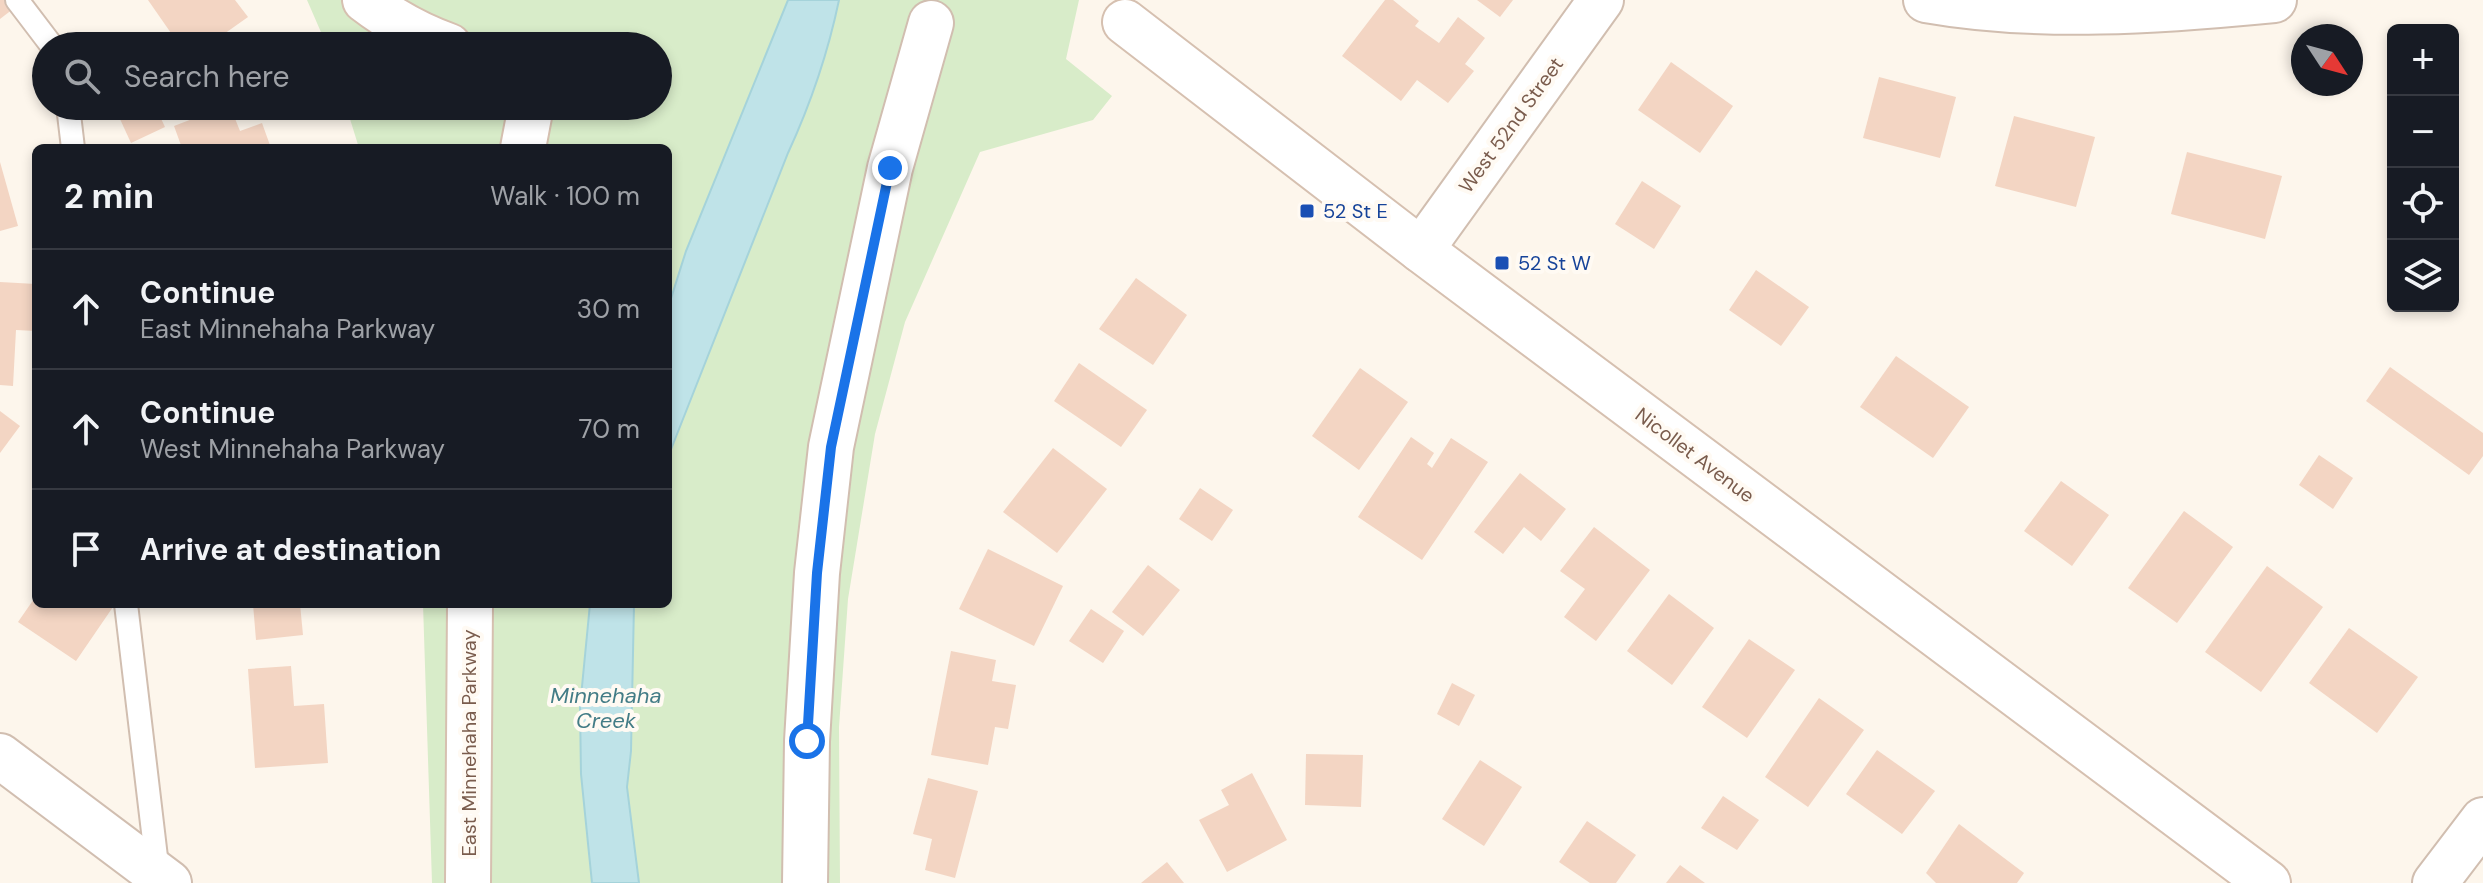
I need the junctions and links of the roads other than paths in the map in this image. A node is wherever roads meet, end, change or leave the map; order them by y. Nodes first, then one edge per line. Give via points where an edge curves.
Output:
1 (17, 0) edge
2 (365, 0) edge
3 (1601, 0) edge
4 (1926, 0) edge
5 (2274, 0) edge
6 (1125, 22) dead end
7 (931, 23) dead end
8 (41, 32) edge
9 (416, 32) edge
10 (70, 120) edge
11 (528, 120) edge
12 (73, 144) edge
13 (524, 144) edge
14 (1421, 250) junction
15 (127, 608) edge
16 (470, 608) edge
17 (0, 756) edge
18 (2483, 820) edge
19 (164, 879) edge
20 (468, 883) edge
21 (805, 883) edge
22 (2268, 883) edge
23 (2435, 883) edge

1 - 8 lane
2 - 9 street
3 - 14 street, West 52nd Street
4 - 5 street via 1965,7 2172,10
6 - 14 street, Nicollet Avenue
7 - 21 street via 890,168 831,447 817,573
10 - 12 lane
11 - 13 street
14 - 22 street, Nicollet Avenue
15 - 19 lane
16 - 20 street, East Minnehaha Parkway
17 - 19 street
18 - 23 street

